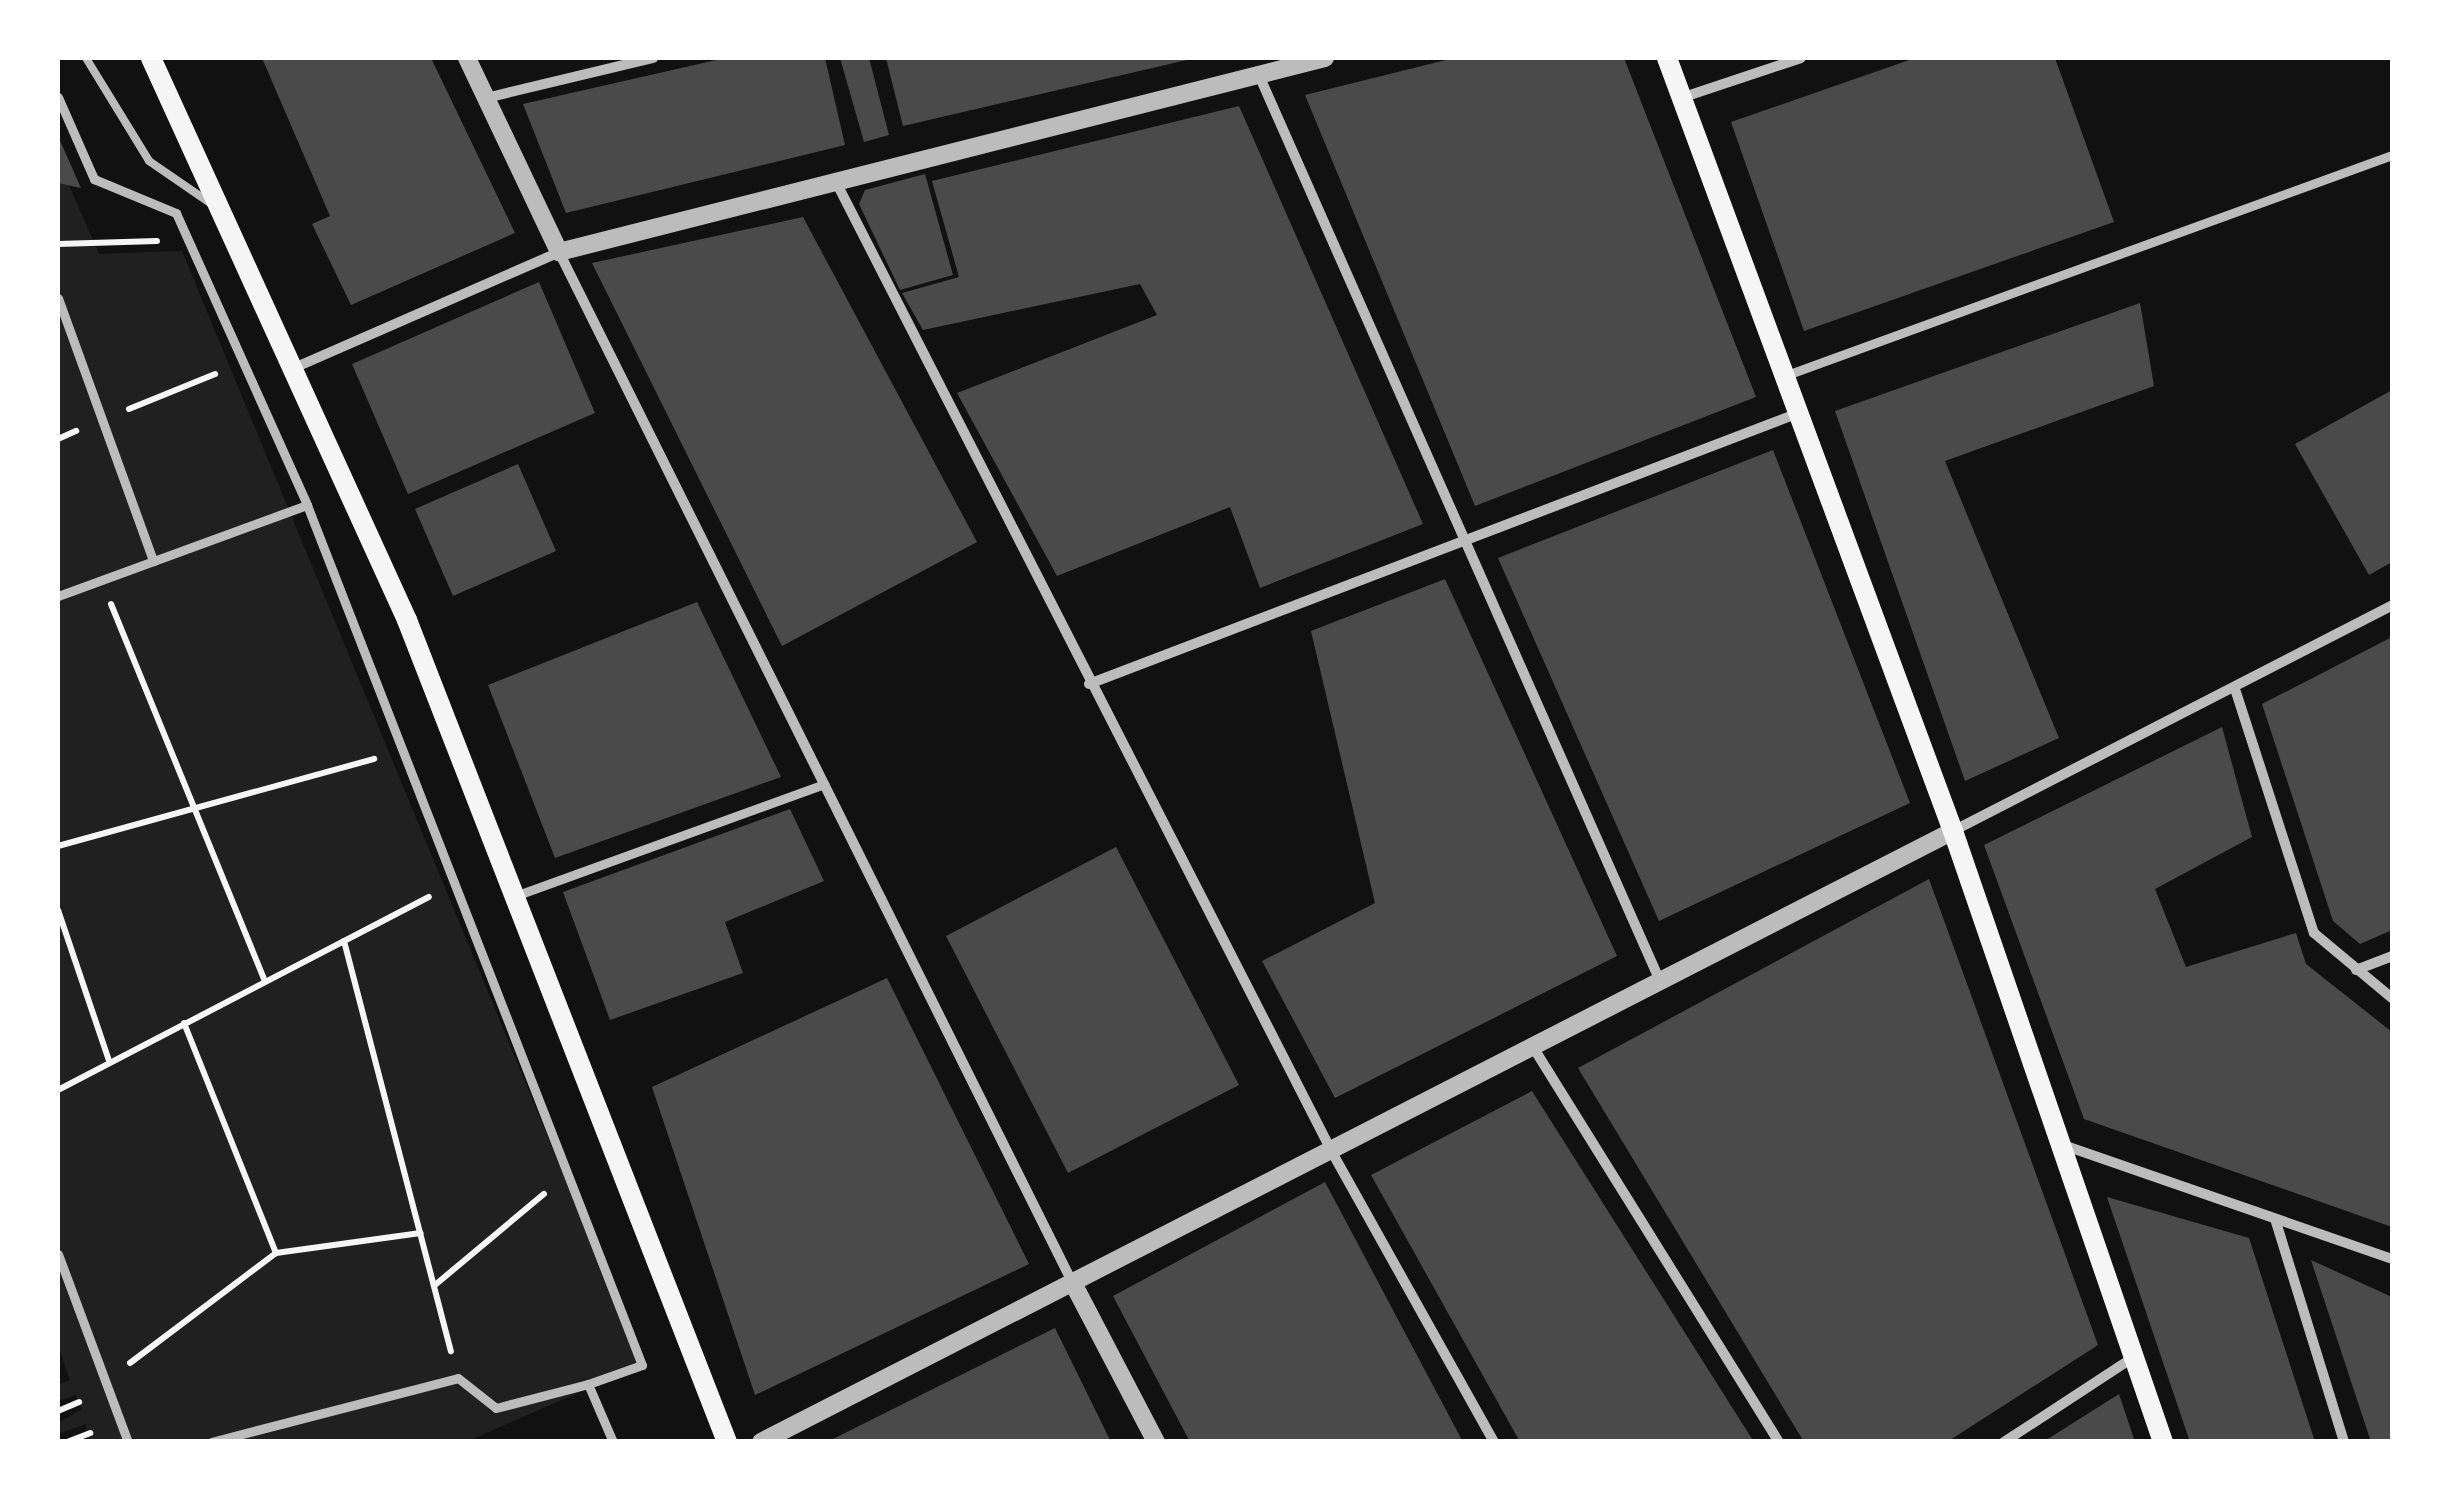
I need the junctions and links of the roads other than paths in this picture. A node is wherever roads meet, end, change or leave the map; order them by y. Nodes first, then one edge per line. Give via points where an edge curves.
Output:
1 (86, 58) edge
2 (152, 58) edge
3 (467, 58) edge
4 (653, 58) edge
5 (1324, 58) edge
6 (1667, 58) edge
7 (1802, 58) edge
8 (1258, 74) junction
9 (58, 97) edge
10 (486, 98) junction
11 (1681, 98) junction
12 (2392, 155) edge
13 (833, 177) junction
14 (221, 211) junction
15 (560, 252) junction
16 (58, 298) edge
17 (294, 368) junction
18 (1784, 376) junction
19 (1796, 414) junction
20 (307, 504) junction
21 (1461, 542) junction
22 (153, 561) junction
23 (58, 596) edge
24 (2392, 605) edge
25 (1089, 684) junction
26 (2236, 692) junction
27 (824, 784) junction
28 (1953, 831) junction
29 (512, 897) junction
30 (2392, 956) edge
31 (2356, 970) junction
32 (1661, 982) junction
33 (2392, 998) edge
34 (1533, 1047) junction
35 (2061, 1144) junction
36 (1333, 1154) junction
37 (2276, 1222) junction
38 (58, 1254) edge
39 (2392, 1259) edge
40 (1074, 1286) junction
41 (2134, 1356) junction
42 (588, 1384) junction
43 (2022, 1436) edge
44 (128, 1442) edge
45 (211, 1442) edge
46 (613, 1442) edge
47 (727, 1442) edge
48 (761, 1442) edge
49 (1156, 1442) edge
50 (1494, 1442) edge
51 (1779, 1442) edge
52 (2004, 1442) edge
53 (2163, 1442) edge
54 (2344, 1442) edge

1 - 14 lane via 149,161
2 - 14 main road
3 - 10 street
4 - 10 street
5 - 8 street
6 - 11 main road
7 - 11 street
8 - 13 street
8 - 21 street
9 - 20 street via 94,178 176,212
10 - 15 street
11 - 18 main road
12 - 18 street
13 - 15 street
13 - 25 street
14 - 17 main road
15 - 17 street
15 - 27 street
16 - 22 street
17 - 29 main road via 407,620
18 - 19 main road
19 - 21 street
19 - 28 main road
20 - 22 street
20 - 42 street via 642,1365
21 - 25 street
21 - 32 street
22 - 23 street
24 - 26 street
25 - 36 street
26 - 28 street
26 - 31 street via 2314,933
27 - 29 street
27 - 40 street
28 - 32 street
28 - 35 main road
29 - 47 main road
30 - 31 street
31 - 33 street
32 - 34 street
34 - 36 street
34 - 51 street
35 - 37 street
35 - 41 main road
36 - 40 street
36 - 50 street
37 - 39 street
37 - 54 street
38 - 44 street
40 - 48 street
40 - 49 street
41 - 43 street
41 - 53 main road
42 - 45 street via 496,1408 458,1378
42 - 46 street
43 - 52 street

